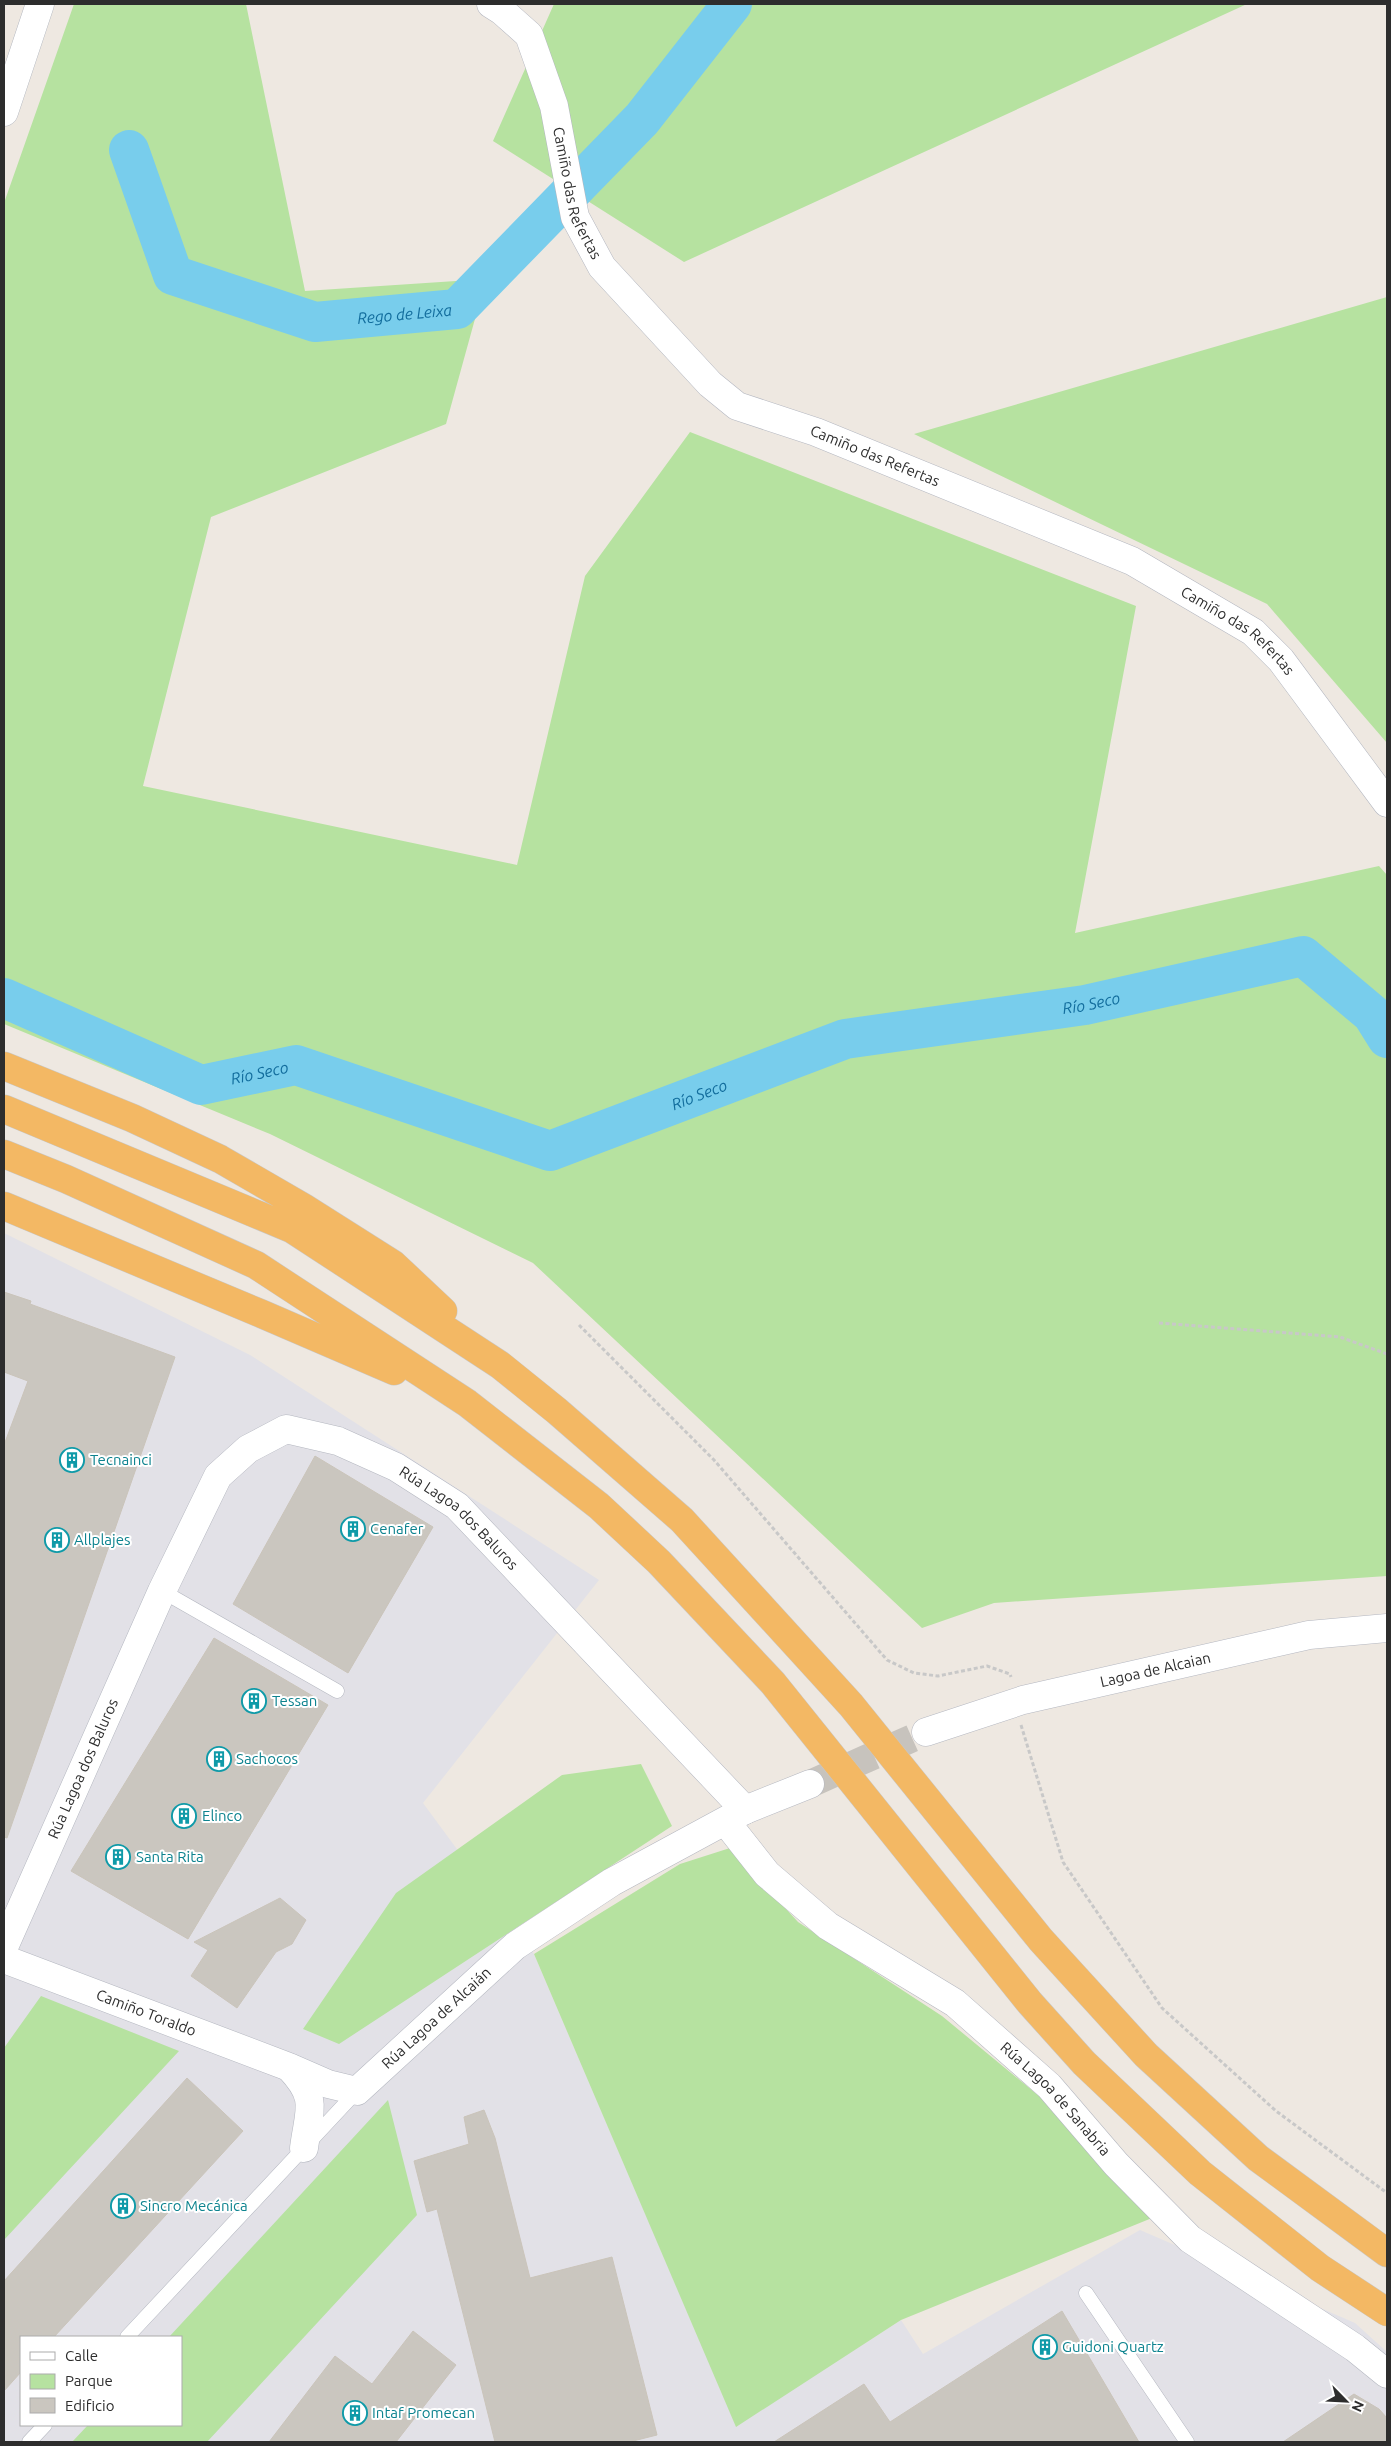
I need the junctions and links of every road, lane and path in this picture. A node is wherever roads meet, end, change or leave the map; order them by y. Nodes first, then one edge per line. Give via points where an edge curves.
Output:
1 (40, 4) edge
2 (491, 4) edge
3 (4, 112) edge
4 (1387, 803) edge
5 (4, 1066) edge
6 (4, 1109) edge
7 (4, 1154) edge
8 (4, 1206) edge
9 (1159, 1323) dead end
10 (580, 1325) dead end
11 (1387, 1354) edge
12 (500, 1365) junction
13 (467, 1403) junction
14 (162, 1591) junction
15 (1387, 1628) edge
16 (337, 1691) dead end
17 (1018, 1701) junction
18 (926, 1732) tunnel mouth
19 (810, 1784) tunnel mouth
20 (736, 1816) junction
21 (4, 1947) edge
22 (4, 1959) edge
23 (288, 2067) junction
24 (357, 2091) junction
25 (304, 2148) junction
26 (1387, 2194) edge
27 (1387, 2253) edge
28 (1086, 2293) dead end
29 (1387, 2312) edge
30 (128, 2336) edge
31 (1387, 2374) edge
32 (44, 2426) edge
33 (29, 2442) edge
34 (1187, 2442) edge

1 - 3 street
2 - 4 street, Camiño das Refertas via 529,35 554,106 575,217 602,268 710,384 737,406 816,432 1132,560 1252,632 1281,660
5 - 12 highway via 132,1118 202,1151 303,1207 393,1264
6 - 12 highway via 292,1229
7 - 13 highway via 66,1178 256,1265
8 - 13 highway
9 - 11 path via 1340,1337
10 - 17 path via 714,1460 887,1660 914,1673 938,1676 987,1666 1010,1674
12 - 27 highway via 682,1520 851,1705 1040,1940 1146,2056 1258,2158
13 - 29 highway via 599,1506 659,1562 773,1683 1030,2004 1084,2063 1200,2173 1320,2268
14 - 16 lane
14 - 20 street, Rúa Lagoa dos Baluros via 218,1476 248,1449 286,1429 338,1441 396,1467 457,1506
14 - 21 street, Rúa Lagoa dos Baluros
15 - 17 street, Lagoa de Alcaian via 1309,1635
17 - 18 street, Lagoa de Alcaian
17 - 26 path via 1064,1862 1162,2008 1276,2111
19 - 20 street, Rúa Lagoa de Alcaián
20 - 24 street, Rúa Lagoa de Alcaián via 612,1882 515,1946
20 - 31 street, Rúa Lagoa de Sanabria via 767,1874 828,1926 955,2003 1041,2080 1116,2164 1190,2239 1355,2348
22 - 23 street, Camiño Toraldo
23 - 24 street, Camiño Toraldo via 328,2084
23 - 25 street via 302,2081 311,2099
24 - 25 lane, Rúa Lagoa de Alcaián
25 - 30 lane, Rúa Lagoa de Alcaián
28 - 34 lane
32 - 33 lane

